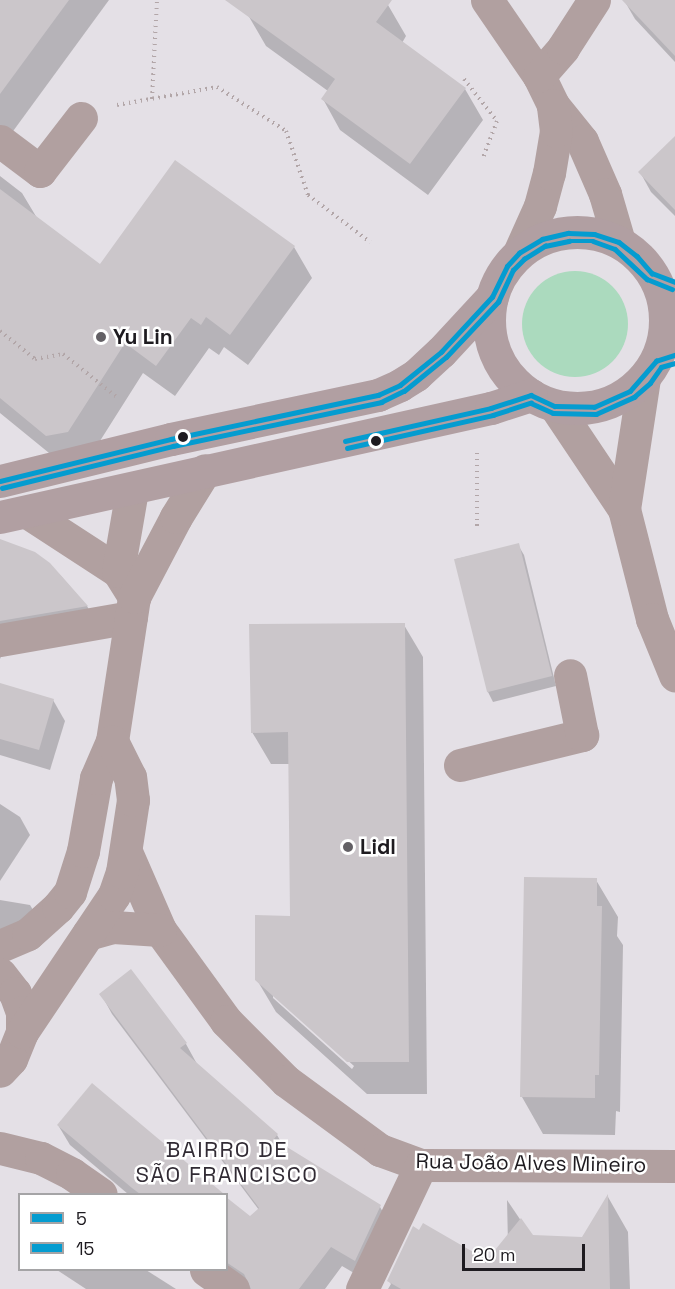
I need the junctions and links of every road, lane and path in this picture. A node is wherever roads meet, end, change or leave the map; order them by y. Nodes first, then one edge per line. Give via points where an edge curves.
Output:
1 (157, 0) edge
2 (487, 0) edge
3 (594, 0) edge
4 (464, 79) dead end
5 (546, 91) junction
6 (152, 99) junction
7 (136, 103) dead end
8 (81, 118) dead end
9 (0, 141) edge
10 (483, 157) dead end
11 (370, 242) dead end
12 (619, 242) junction
13 (519, 253) junction
14 (663, 278) edge
15 (492, 297) junction
16 (0, 331) edge
17 (658, 365) edge
18 (118, 398) dead end
19 (543, 400) junction
20 (171, 440) junction
21 (468, 450) dead end
22 (205, 470) junction
23 (0, 481) edge
24 (132, 490) junction
25 (624, 509) junction
26 (13, 515) edge
27 (477, 526) dead end
28 (128, 595) junction
29 (0, 640) edge
30 (570, 675) dead end
31 (675, 675) edge
32 (112, 741) junction
33 (460, 765) dead end
34 (127, 854) junction
35 (160, 930) junction
36 (88, 934) junction
37 (0, 946) edge
38 (0, 974) edge
39 (22, 1032) junction
40 (0, 1077) edge
41 (0, 1148) edge
42 (421, 1165) junction
43 (675, 1173) edge
44 (100, 1193) edge
45 (209, 1271) edge
46 (233, 1289) edge
47 (362, 1289) edge

1 - 6 path
2 - 5 street
3 - 5 street via 563,48
4 - 10 path via 497,121
5 - 12 street via 582,141 605,194
5 - 13 street via 556,131 540,206
6 - 7 path
6 - 11 path via 217,87 286,131 308,195
8 - 9 street via 40,171
12 - 13 main road via 594,234 568,233 542,239
12 - 14 main road
13 - 15 main road via 503,273
14 - 17 main road via 665,331
15 - 19 main road via 489,319 500,363 513,381
15 - 20 main road via 441,352 400,385 378,395
16 - 18 path via 35,359 63,354
17 - 19 main road via 630,391 594,407 574,408
17 - 25 street
19 - 22 main road
19 - 25 street
20 - 23 main road
20 - 24 main road
21 - 27 path via 477,448
22 - 24 main road
22 - 28 street
24 - 26 main road
24 - 28 street
25 - 31 street via 652,619
26 - 28 street
28 - 29 street
28 - 32 street
30 - 33 street via 582,735
32 - 34 street via 130,777 133,800
32 - 37 street via 96,778 83,851 70,892 28,934
34 - 35 street, Rua João Alves Mineiro
34 - 36 street via 114,895
35 - 36 street via 113,927
35 - 42 street, Rua João Alves Mineiro via 226,1021 286,1081 380,1150
36 - 39 street
38 - 39 street via 15,993 22,1012
39 - 40 street
41 - 44 street via 41,1158
42 - 43 street, Rua João Alves Mineiro
42 - 47 street
45 - 46 street

